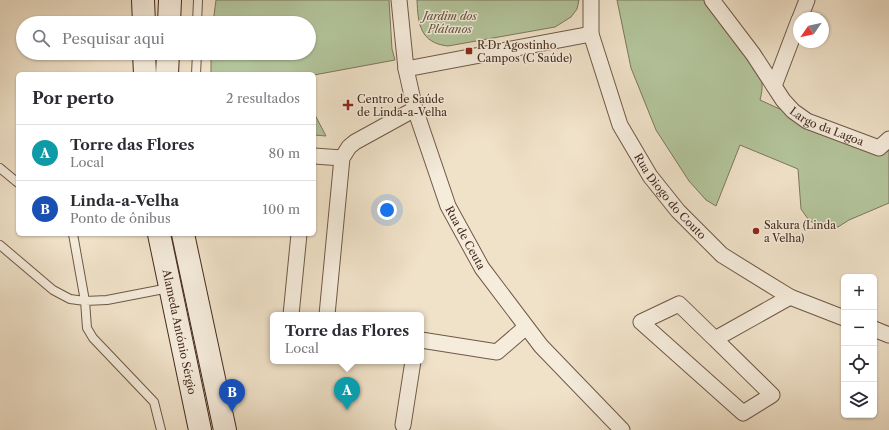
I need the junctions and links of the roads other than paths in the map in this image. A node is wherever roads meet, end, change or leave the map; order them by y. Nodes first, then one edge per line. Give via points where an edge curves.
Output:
1 (143, 0) edge
2 (170, 0) edge
3 (198, 0) edge
4 (399, 0) edge
5 (592, 0) edge
6 (712, 0) edge
7 (807, 0) edge
8 (802, 12) edge
9 (144, 16) edge
10 (169, 16) edge
11 (198, 16) edge
12 (591, 34) junction
13 (793, 35) edge
14 (144, 60) edge
15 (168, 60) edge
16 (196, 60) edge
17 (406, 69) junction
18 (145, 72) edge
19 (167, 72) edge
20 (196, 72) edge
21 (774, 86) junction
22 (415, 109) junction
23 (889, 140) edge
24 (316, 156) edge
25 (342, 158) junction
26 (0, 168) edge
27 (16, 181) edge
28 (73, 236) edge
29 (159, 236) edge
30 (183, 236) edge
31 (299, 236) edge
32 (0, 245) edge
33 (169, 288) junction
34 (790, 297) junction
35 (85, 301) junction
36 (291, 312) edge
37 (327, 312) edge
38 (841, 317) edge
39 (526, 327) junction
40 (877, 330) edge
41 (889, 335) edge
42 (715, 338) junction
43 (424, 340) edge
44 (413, 364) edge
45 (403, 425) dead end
46 (161, 430) edge
47 (200, 430) edge
48 (225, 430) edge
49 (622, 430) edge

1 - 9 street
2 - 10 street
3 - 11 lane
4 - 17 street, Rua de Ceuta
5 - 12 street, Rua Diogo do Couto
6 - 21 street, Largo da Lagoa
7 - 8 street
12 - 17 street
12 - 34 street, Rua Diogo do Couto via 620,125 650,176 678,211 722,255
13 - 21 street
14 - 18 street
15 - 19 street
16 - 20 lane
17 - 22 street, Rua de Ceuta
21 - 23 street, Largo da Lagoa via 782,100 807,121 879,148
22 - 25 street via 355,142
22 - 39 street, Rua de Ceuta via 448,206 482,268
24 - 25 street
25 - 37 street
26 - 27 lane
28 - 35 lane
29 - 33 street, Alameda António Sérgio
30 - 48 street
31 - 36 street
32 - 35 lane via 52,290 70,299
33 - 35 lane via 107,300
33 - 47 street, Alameda António Sérgio
34 - 38 street, Rua Diogo do Couto
34 - 42 street
35 - 46 lane via 87,328 93,338 154,402
39 - 43 street via 497,352
39 - 49 street, Rua de Ceuta
40 - 41 street
42 - 42 street via 725,349 772,395 743,413 641,322 679,304
44 - 45 street

